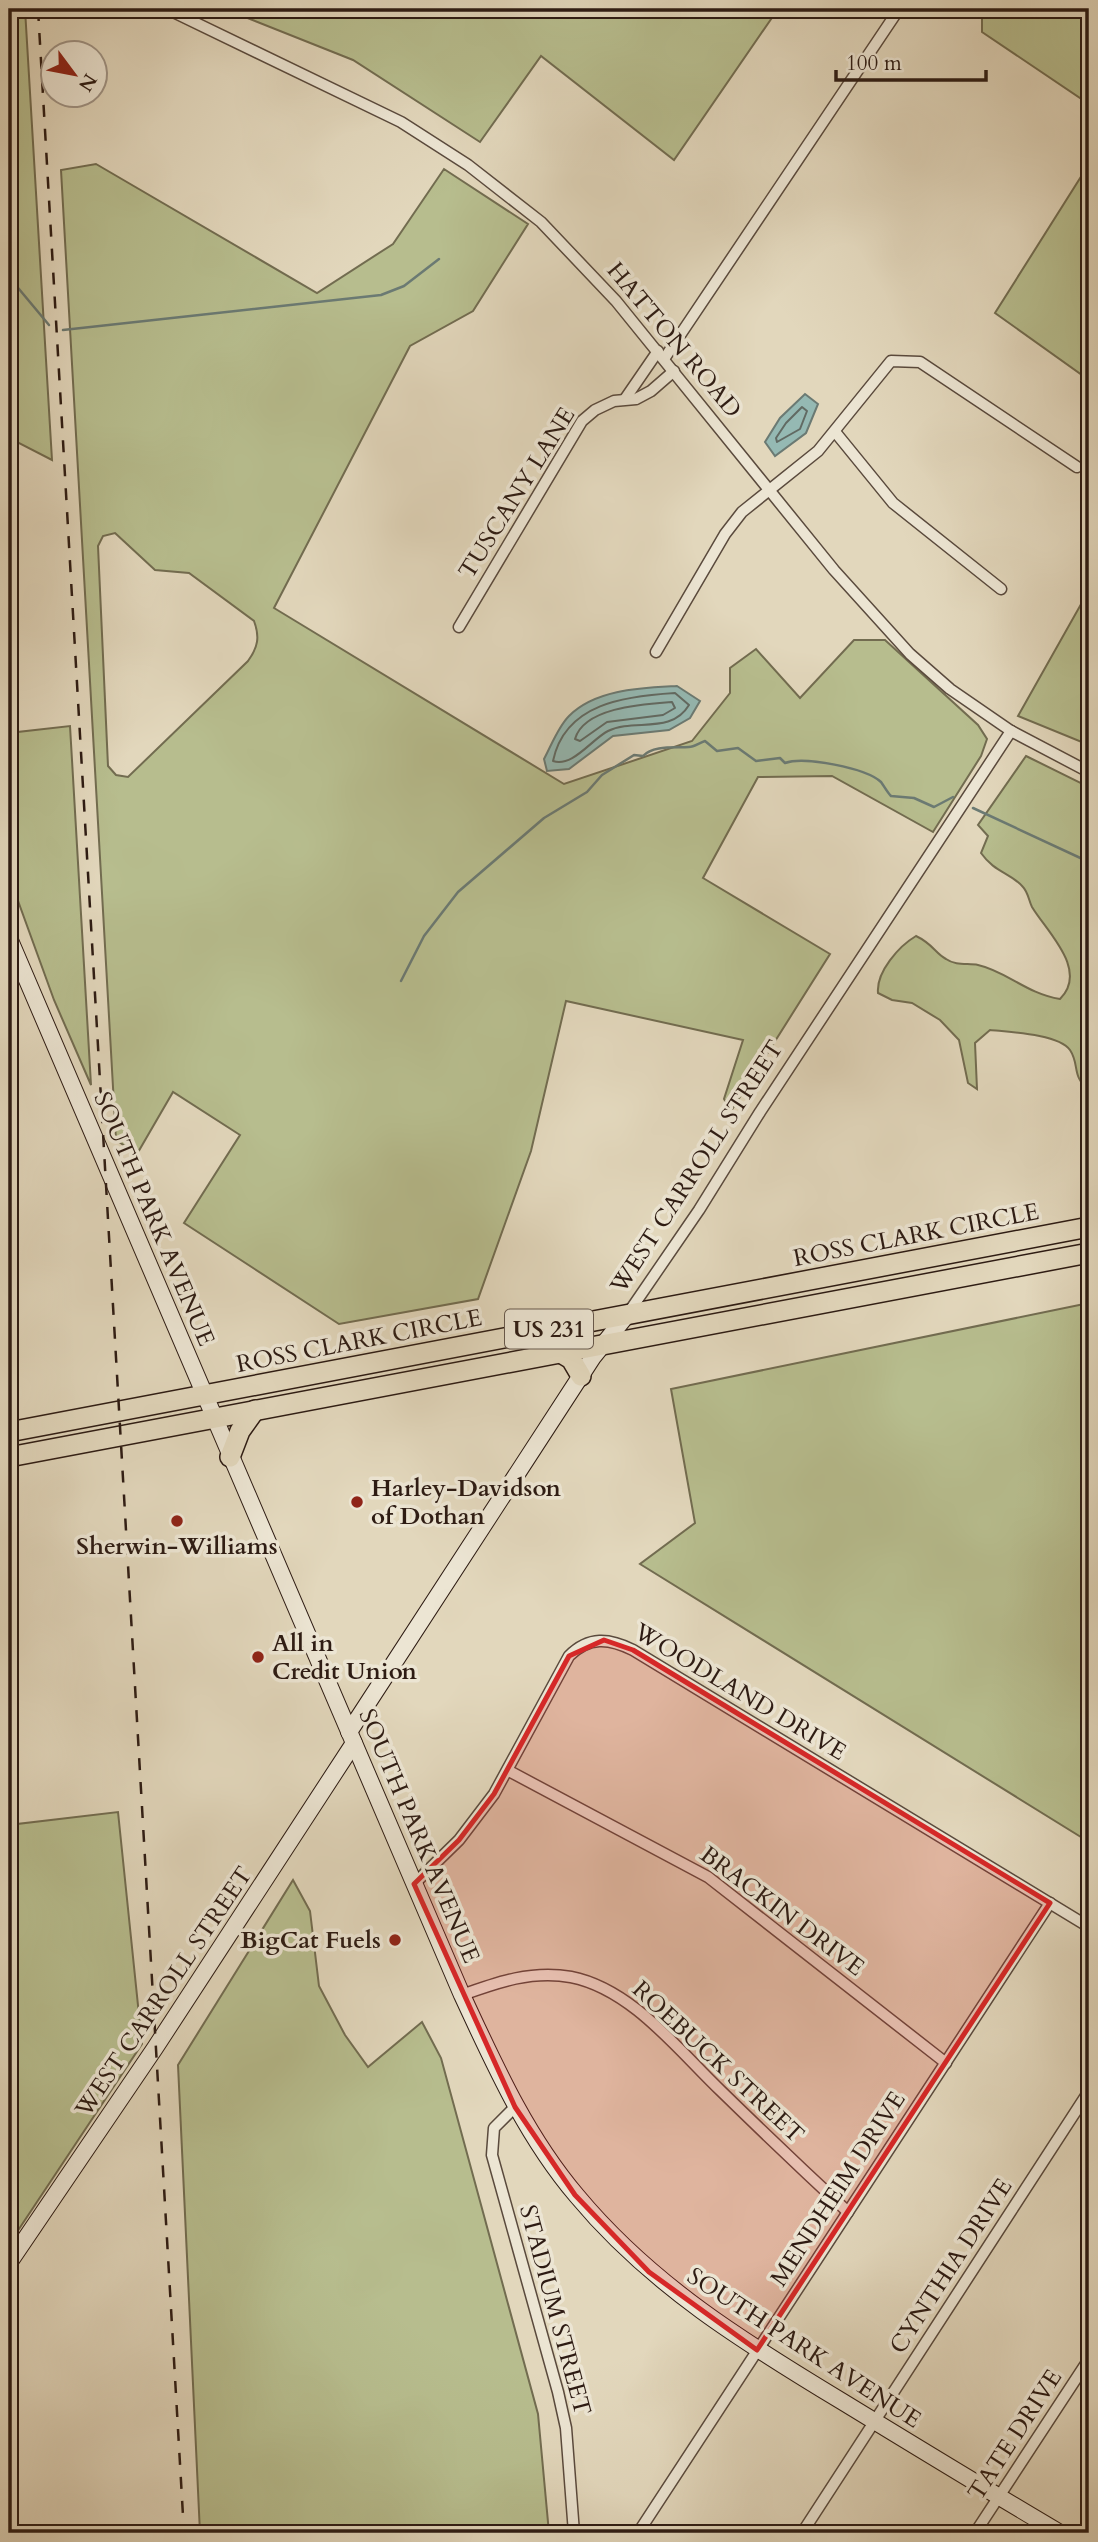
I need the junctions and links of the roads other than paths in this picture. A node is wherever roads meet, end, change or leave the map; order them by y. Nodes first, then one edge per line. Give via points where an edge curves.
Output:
1 (167, 9) edge
2 (900, 9) edge
3 (661, 355) junction
4 (674, 371) junction
5 (625, 399) junction
6 (836, 433) junction
7 (1077, 467) dead end
8 (770, 490) junction
9 (1001, 589) dead end
10 (459, 627) dead end
11 (656, 652) dead end
12 (1011, 731) junction
13 (1089, 772) edge
14 (9, 938) edge
15 (1089, 1227) edge
16 (1034, 1238) junction
17 (1089, 1253) edge
18 (1039, 1262) junction
19 (627, 1314) junction
20 (477, 1343) junction
21 (602, 1345) junction
22 (561, 1353) junction
23 (482, 1368) junction
24 (325, 1372) junction
25 (581, 1376) junction
26 (205, 1394) junction
27 (330, 1396) junction
28 (255, 1410) junction
29 (215, 1418) junction
30 (9, 1432) edge
31 (9, 1457) edge
32 (230, 1457) junction
33 (351, 1737) junction
34 (509, 1770) junction
35 (414, 1884) junction
36 (1050, 1903) junction
37 (1089, 1927) edge
38 (462, 1995) junction
39 (946, 2063) junction
40 (1089, 2091) edge
41 (515, 2107) junction
42 (848, 2213) junction
43 (9, 2263) edge
44 (757, 2350) junction
45 (1089, 2359) edge
46 (875, 2422) junction
47 (999, 2497) junction
48 (574, 2533) edge
49 (638, 2533) edge
50 (802, 2533) edge
51 (975, 2533) edge
52 (1060, 2533) edge

1 - 3 street, HATTON ROAD via 365,103 468,165 562,242
2 - 3 street
3 - 4 street, HATTON ROAD
3 - 5 street
4 - 5 street, TUSCANY LANE via 651,391
4 - 8 street, HATTON ROAD
5 - 10 street, TUSCANY LANE via 595,410 582,421
6 - 7 street via 883,368 904,359 933,370
6 - 8 street
6 - 9 street via 893,503
8 - 11 street via 742,512 725,534
8 - 12 street, HATTON ROAD via 849,588 910,654 950,689
12 - 13 street, HATTON ROAD
12 - 19 street, WEST CARROLL STREET
14 - 26 street, SOUTH PARK AVENUE
15 - 16 highway, ROSS CLARK CIRCLE / US 231
16 - 18 highway
16 - 19 highway, ROSS CLARK CIRCLE / US 231
17 - 18 highway, ROSS CLARK CIRCLE / US 231
18 - 21 highway, ROSS CLARK CIRCLE / US 231
19 - 20 highway, ROSS CLARK CIRCLE / US 231
19 - 21 street, WEST CARROLL STREET
20 - 23 highway
20 - 24 highway, ROSS CLARK CIRCLE / US 231
21 - 22 highway, ROSS CLARK CIRCLE / US 231
21 - 25 street, WEST CARROLL STREET
22 - 23 highway, ROSS CLARK CIRCLE / US 231
22 - 25 highway via 571,1359
23 - 27 highway, ROSS CLARK CIRCLE / US 231
24 - 26 highway, ROSS CLARK CIRCLE / US 231
24 - 27 highway
25 - 33 street, WEST CARROLL STREET
26 - 29 street, SOUTH PARK AVENUE
26 - 30 highway, ROSS CLARK CIRCLE / US 231
27 - 28 highway, ROSS CLARK CIRCLE / US 231
28 - 29 highway, ROSS CLARK CIRCLE / US 231
28 - 32 highway
29 - 31 highway, ROSS CLARK CIRCLE / US 231
29 - 32 street, SOUTH PARK AVENUE
32 - 33 street, SOUTH PARK AVENUE
33 - 35 street, SOUTH PARK AVENUE
33 - 43 street, WEST CARROLL STREET via 155,2049
34 - 35 street, WOODLAND DRIVE via 473,1824
34 - 36 street, WOODLAND DRIVE via 569,1656 595,1640 615,1642
34 - 39 street, BRACKIN DRIVE via 708,1877
35 - 38 street, SOUTH PARK AVENUE
36 - 37 street, WOODLAND DRIVE
36 - 39 street, MENDHEIM DRIVE
38 - 41 street, SOUTH PARK AVENUE
38 - 42 street, ROEBUCK STREET via 500,1981 541,1974 572,1977 610,1992 652,2026
39 - 42 street, MENDHEIM DRIVE
40 - 46 street, CYNTHIA DRIVE
41 - 44 street, SOUTH PARK AVENUE via 575,2195 621,2245 687,2303
41 - 48 street, STADIUM STREET via 495,2128 492,2155 566,2428
42 - 44 street, MENDHEIM DRIVE
44 - 46 street, SOUTH PARK AVENUE
44 - 49 street, MENDHEIM DRIVE
45 - 47 street, TATE DRIVE
46 - 47 street, SOUTH PARK AVENUE
46 - 50 street, CYNTHIA DRIVE
47 - 51 street, TATE DRIVE
47 - 52 street, SOUTH PARK AVENUE

